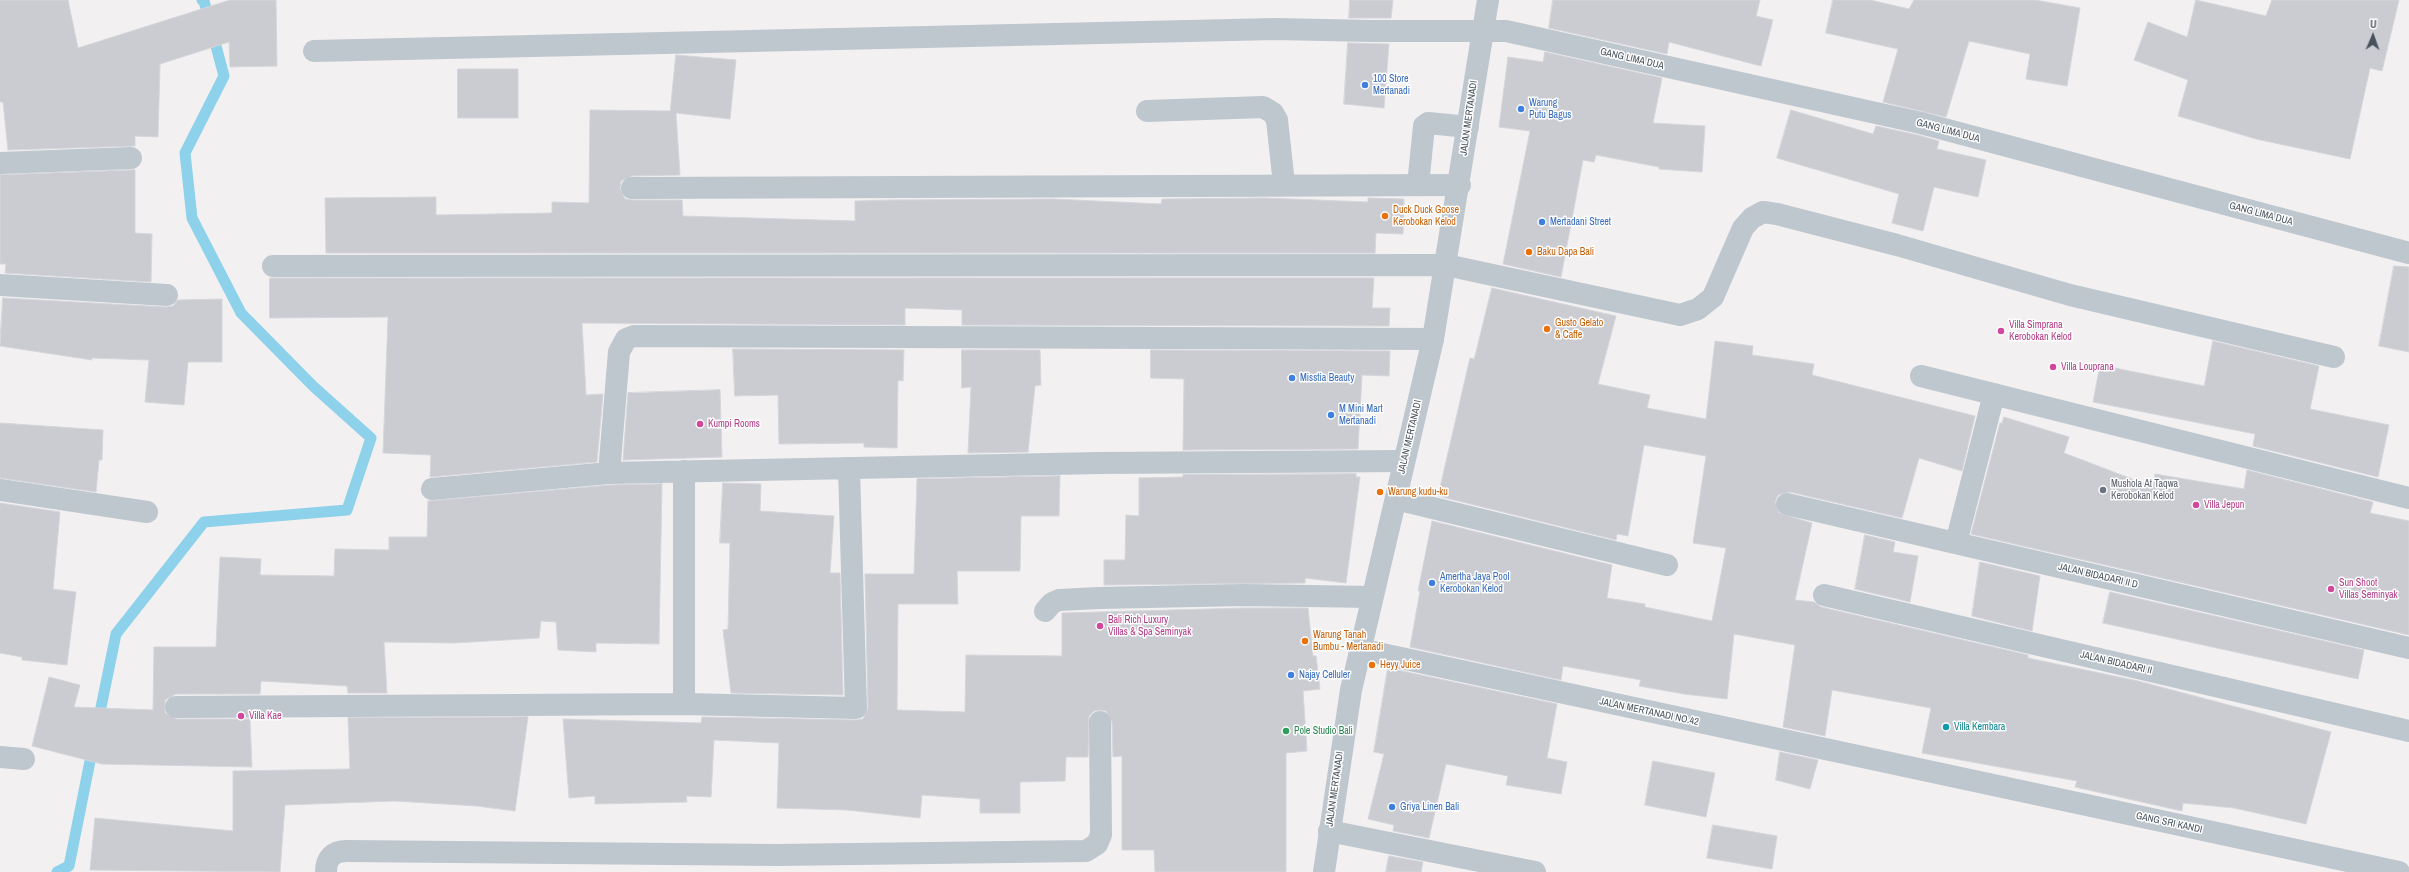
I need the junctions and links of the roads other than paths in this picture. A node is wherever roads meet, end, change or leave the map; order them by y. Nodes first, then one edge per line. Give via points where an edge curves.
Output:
1 (1488, 0) edge
2 (1482, 31) junction
3 (314, 51) dead end
4 (1148, 111) dead end
5 (1468, 127) junction
6 (132, 158) dead end
7 (0, 163) edge
8 (1284, 184) junction
9 (1418, 185) junction
10 (1460, 185) junction
11 (632, 188) dead end
12 (2409, 253) edge
13 (1446, 265) junction
14 (274, 266) dead end
15 (0, 285) edge
16 (167, 295) dead end
17 (1433, 339) junction
18 (2334, 357) dead end
19 (1921, 376) dead end
20 (1994, 394) junction
21 (1404, 461) junction
22 (849, 468) junction
23 (684, 472) junction
24 (609, 473) junction
25 (432, 488) dead end
26 (0, 490) edge
27 (2409, 498) edge
28 (1396, 499) junction
29 (1787, 504) dead end
30 (147, 512) dead end
31 (1956, 543) junction
32 (1668, 565) dead end
33 (1824, 595) dead end
34 (1372, 597) junction
35 (1045, 611) dead end
36 (2409, 648) edge
37 (1359, 649) junction
38 (684, 704) junction
39 (176, 707) dead end
40 (1100, 722) dead end
41 (2409, 731) edge
42 (0, 757) edge
43 (24, 759) dead end
44 (1938, 775) joint
45 (1329, 831) junction
46 (326, 872) edge
47 (1324, 872) edge
48 (1535, 872) edge
49 (2399, 872) edge

1 - 2 street, JALAN MERTANADI
2 - 3 street, GANG LIMA DUA via 1372,32 1275,29
2 - 5 street, JALAN MERTANADI
2 - 12 street, GANG LIMA DUA via 1506,31 1921,123
4 - 8 street via 1264,108 1273,113 1277,120
5 - 9 street via 1428,123 1424,126
5 - 10 street, JALAN MERTANADI
6 - 7 street
8 - 9 street
8 - 11 street
9 - 10 street
10 - 13 street, JALAN MERTANADI
13 - 14 street
13 - 17 street, JALAN MERTANADI
13 - 18 street via 1680,315 1698,309 1713,297 1742,228 1763,212 1897,245 2077,296
15 - 16 street
17 - 21 street, JALAN MERTANADI
17 - 24 street via 634,336 626,339 619,352
19 - 20 street
20 - 27 street
20 - 31 street
21 - 22 street
21 - 28 street, JALAN MERTANADI
22 - 23 street
22 - 38 street via 856,708
23 - 24 street
23 - 38 street
24 - 25 street
26 - 30 street
28 - 32 street
28 - 34 street, JALAN MERTANADI
29 - 31 street, JALAN BIDADARI II D
31 - 36 street, JALAN BIDADARI II D
33 - 41 street, JALAN BIDADARI II
34 - 35 street via 1244,595 1099,598 1059,600
34 - 37 street, JALAN MERTANADI
37 - 44 street, JALAN MERTANADI NO.42
37 - 45 street, JALAN MERTANADI
38 - 39 street
40 - 46 street via 1101,835 1097,844 1086,851 777,855 348,850 333,854 326,865
42 - 43 street
44 - 49 street, GANG SRI KANDI
45 - 47 street, JALAN MERTANADI
45 - 48 street

